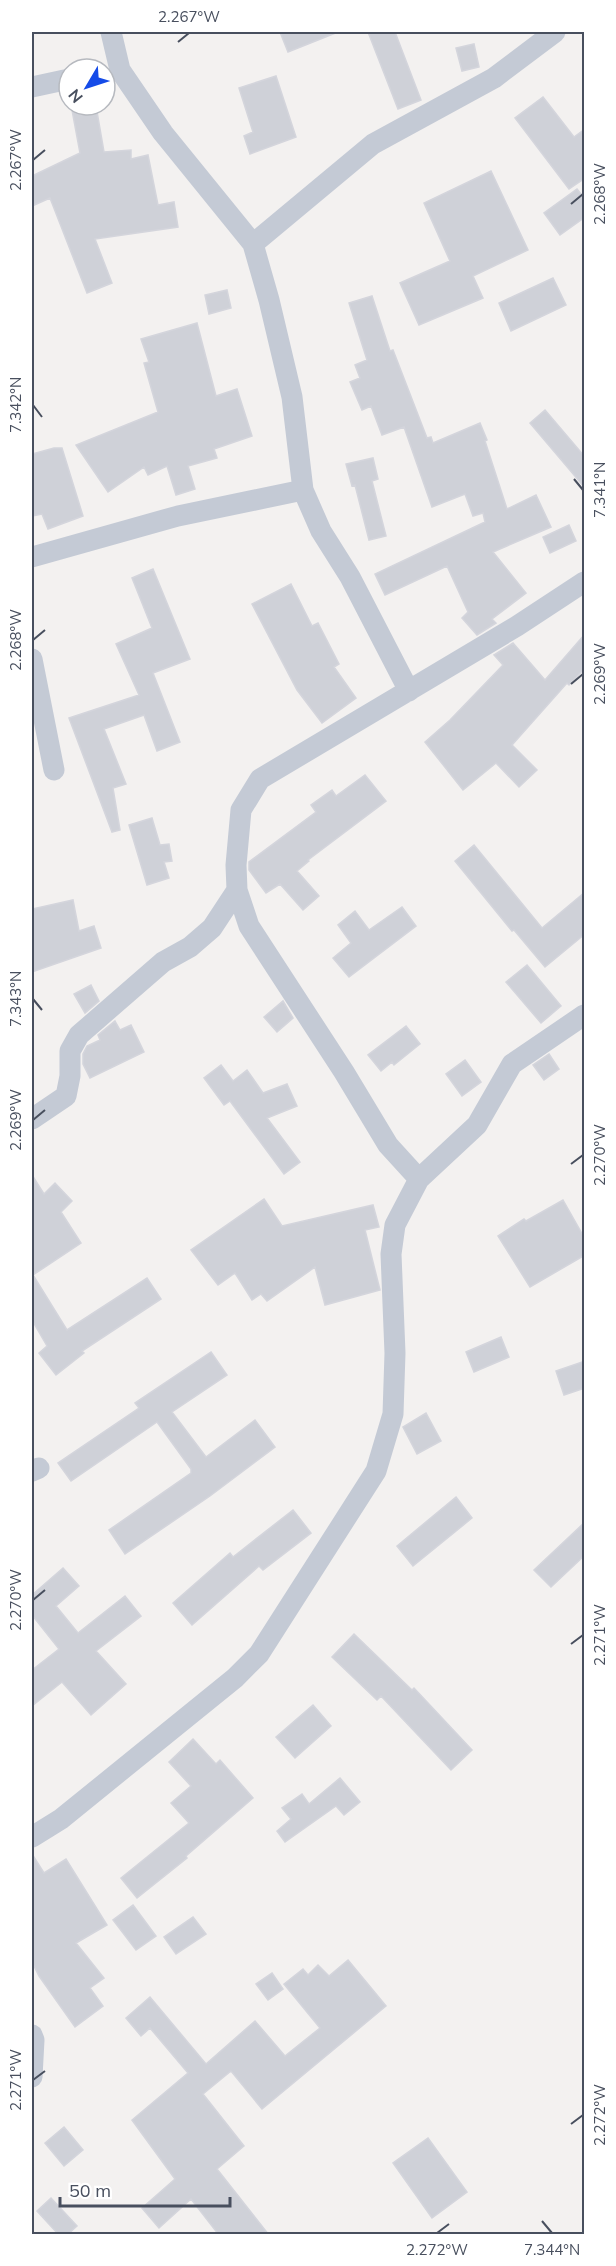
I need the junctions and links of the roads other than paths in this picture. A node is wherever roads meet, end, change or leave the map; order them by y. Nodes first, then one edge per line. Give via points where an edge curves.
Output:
1 (111, 32) edge
2 (555, 32) edge
3 (112, 57) edge
4 (117, 76) edge
5 (57, 82) edge
6 (32, 87) edge
7 (253, 244) junction
8 (303, 490) junction
9 (32, 557) edge
10 (585, 582) edge
11 (32, 658) edge
12 (409, 691) junction
13 (54, 770) dead end
14 (237, 890) junction
15 (585, 1015) edge
16 (32, 1119) edge
17 (419, 1179) junction
18 (32, 1837) edge
19 (32, 2035) edge
20 (32, 2077) edge

1 - 3 street
2 - 7 street via 494,78 374,144
4 - 7 street
5 - 6 street
7 - 8 street via 292,397
8 - 9 street via 178,516
8 - 12 street via 321,531 350,577
10 - 12 street
11 - 13 street
12 - 14 street via 260,779 241,810
14 - 16 street via 212,928 190,947 163,962 79,1035 70,1052 66,1096
14 - 17 street via 249,926 388,1145
15 - 17 street via 512,1064 477,1125
17 - 18 street via 395,1225 391,1254 393,1414 376,1471 259,1654 235,1678 70,1812
19 - 20 street

